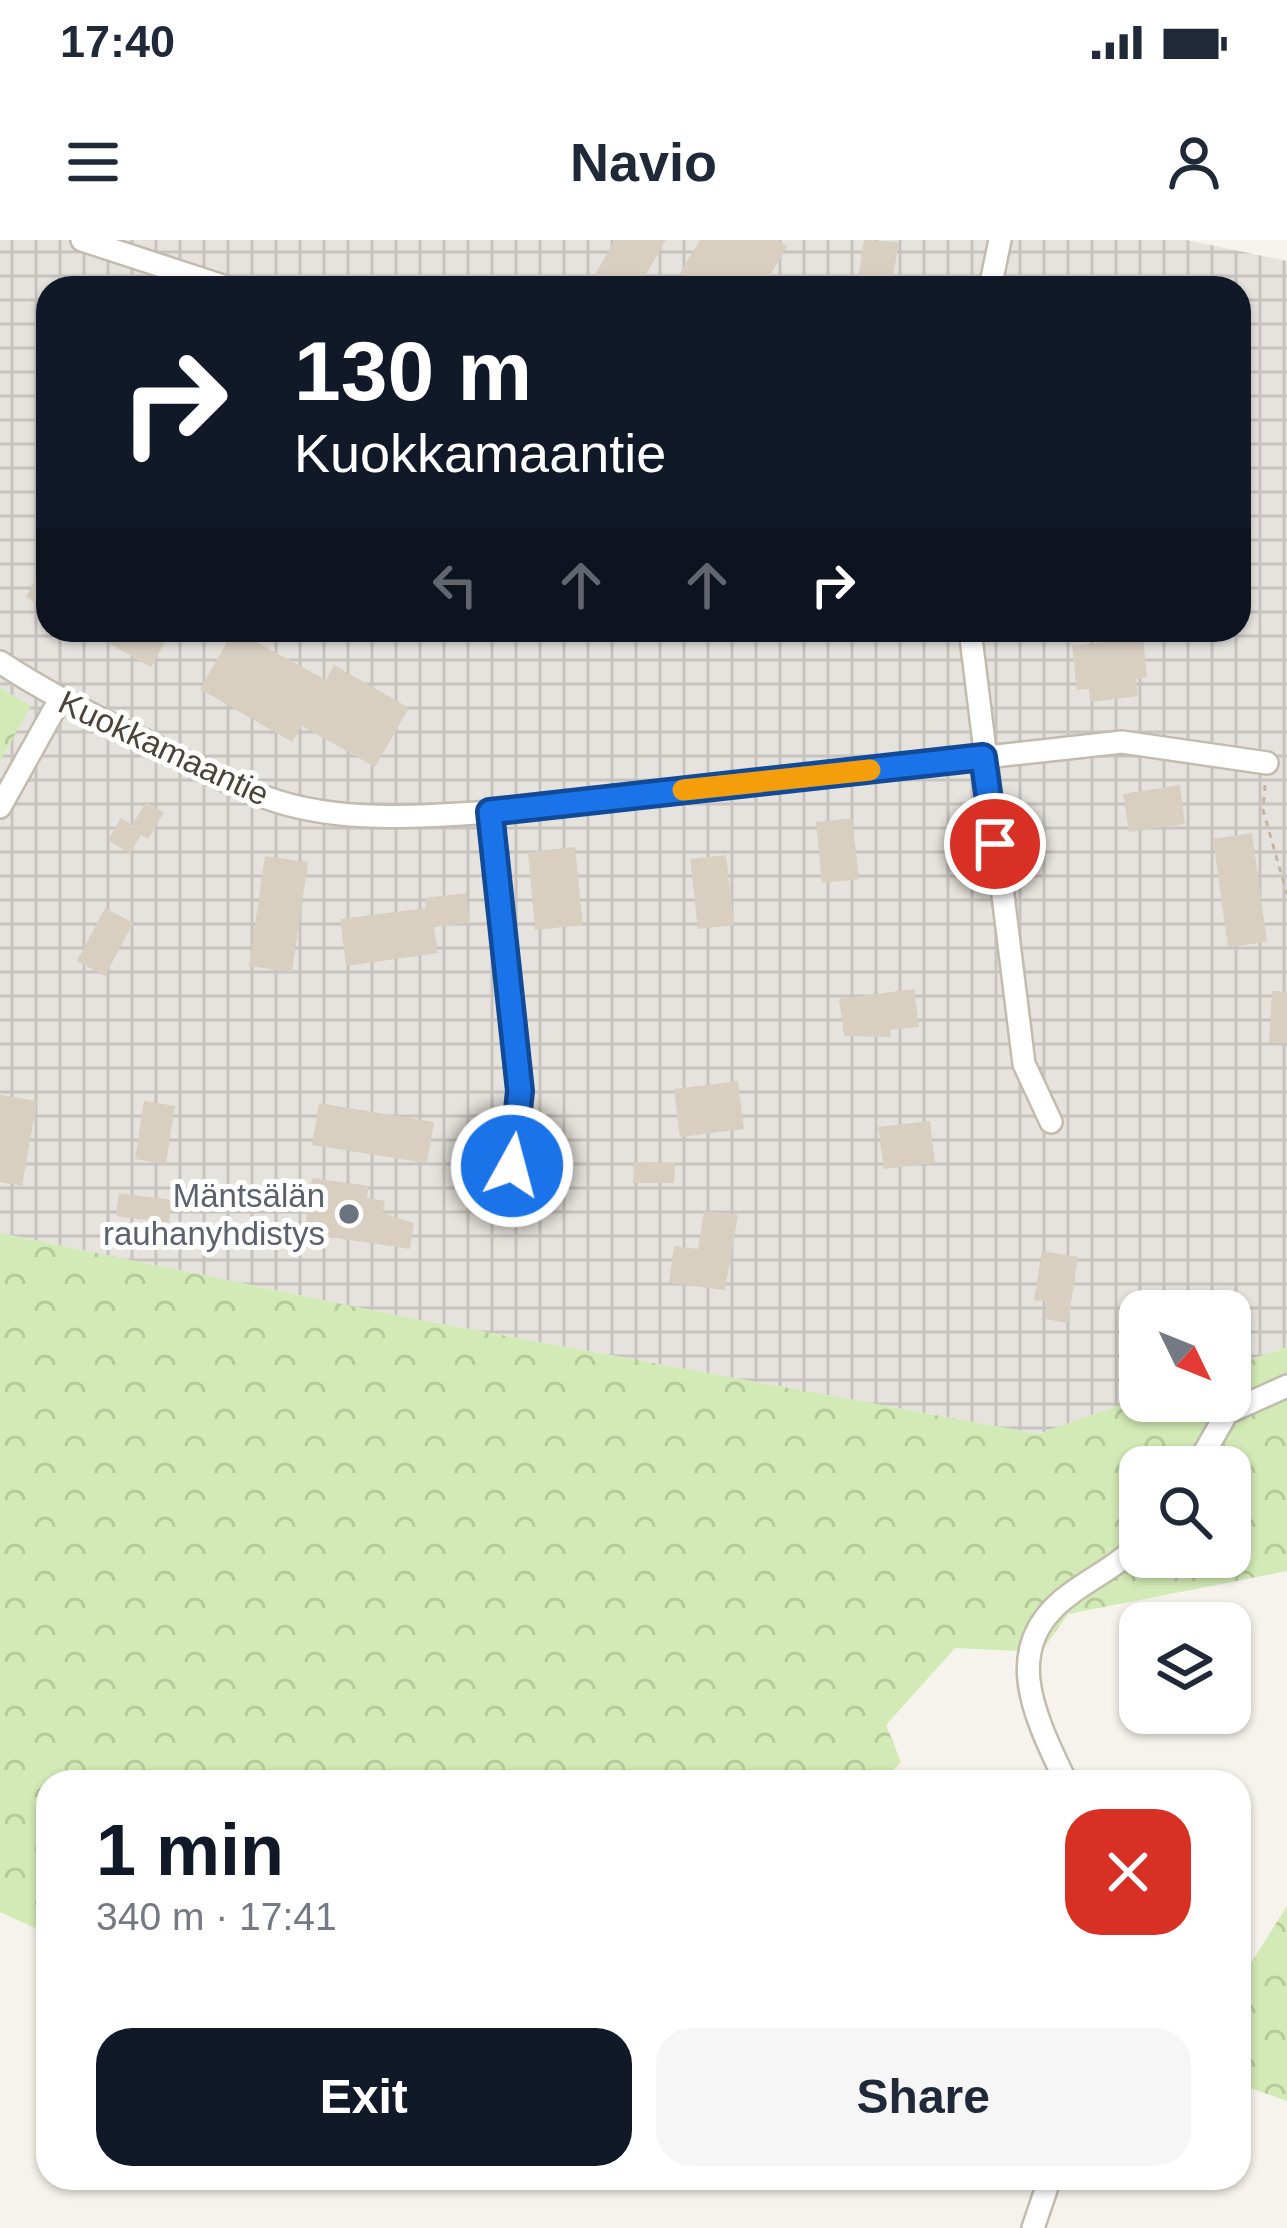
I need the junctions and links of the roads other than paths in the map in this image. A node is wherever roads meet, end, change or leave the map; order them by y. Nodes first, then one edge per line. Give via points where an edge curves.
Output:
1 (82, 240) edge
2 (1000, 240) edge
3 (193, 276) edge
4 (992, 276) edge
5 (971, 642) edge
6 (0, 662) edge
7 (58, 701) junction
8 (983, 757) junction
9 (1267, 763) road end
10 (0, 807) edge
11 (490, 812) junction
12 (1051, 1121) dead end
13 (512, 1166) dead end
14 (1287, 1386) edge
15 (1208, 1446) edge
16 (1119, 1558) edge
17 (1061, 1770) edge
18 (1045, 2190) edge
19 (1033, 2228) edge

1 - 3 street
2 - 4 street
5 - 8 street
6 - 7 street, Kuokkamaantie
7 - 10 street
7 - 11 street, Kuokkamaantie via 274,801 410,818
8 - 9 street, Kuokkamaantie via 1122,742
8 - 11 street, Kuokkamaantie
8 - 12 street via 1024,1064
11 - 13 street via 520,1091
14 - 15 street via 1227,1413
16 - 17 street via 1033,1629 1028,1681
18 - 19 street

